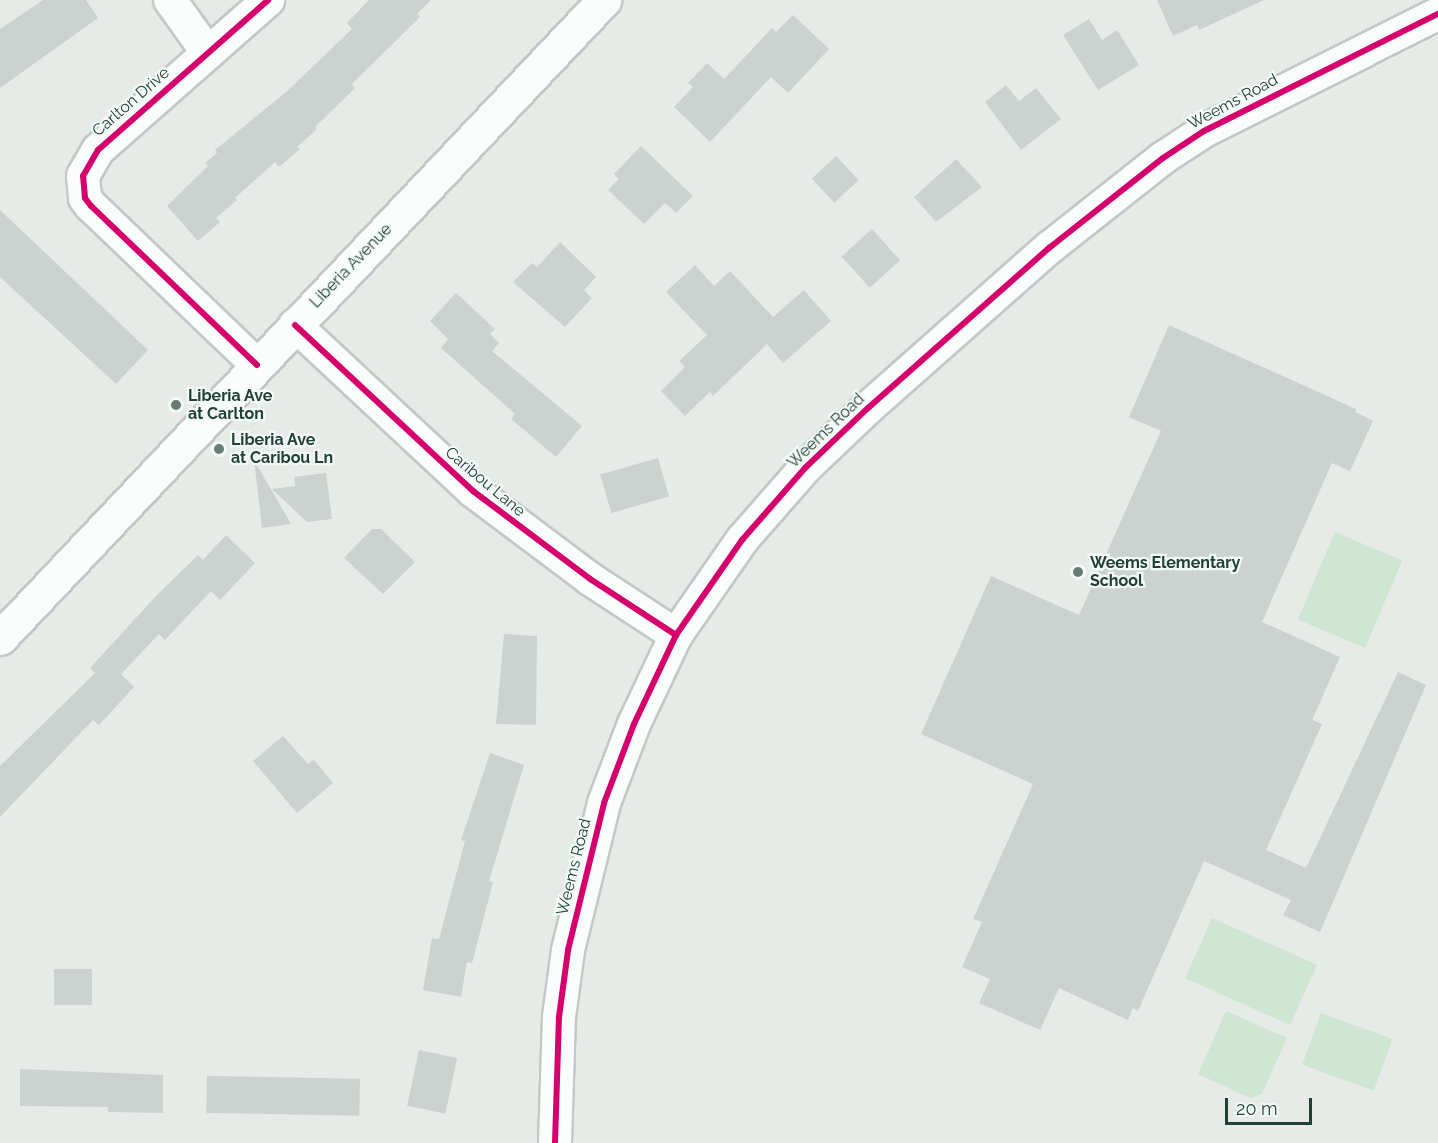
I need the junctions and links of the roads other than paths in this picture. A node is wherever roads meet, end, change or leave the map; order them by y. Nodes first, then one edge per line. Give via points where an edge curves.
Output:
1 (170, 0) edge
2 (268, 0) edge
3 (604, 0) edge
4 (1438, 14) edge
5 (208, 53) junction
6 (296, 325) junction
7 (257, 365) junction
8 (676, 635) junction
9 (0, 638) edge
10 (555, 1143) edge

1 - 5 street
2 - 5 street, Carlton Drive
3 - 6 main road, Liberia Avenue
4 - 8 street, Weems Road via 1204,131 1049,248 806,467 742,540
5 - 7 street, Carlton Drive via 98,150 83,176 83,190 91,206
6 - 7 main road, Liberia Avenue
6 - 8 street, Caribou Lane via 473,491 590,579
7 - 9 main road, Liberia Avenue
8 - 10 street, Weems Road via 634,724 604,803 581,884 559,1017

